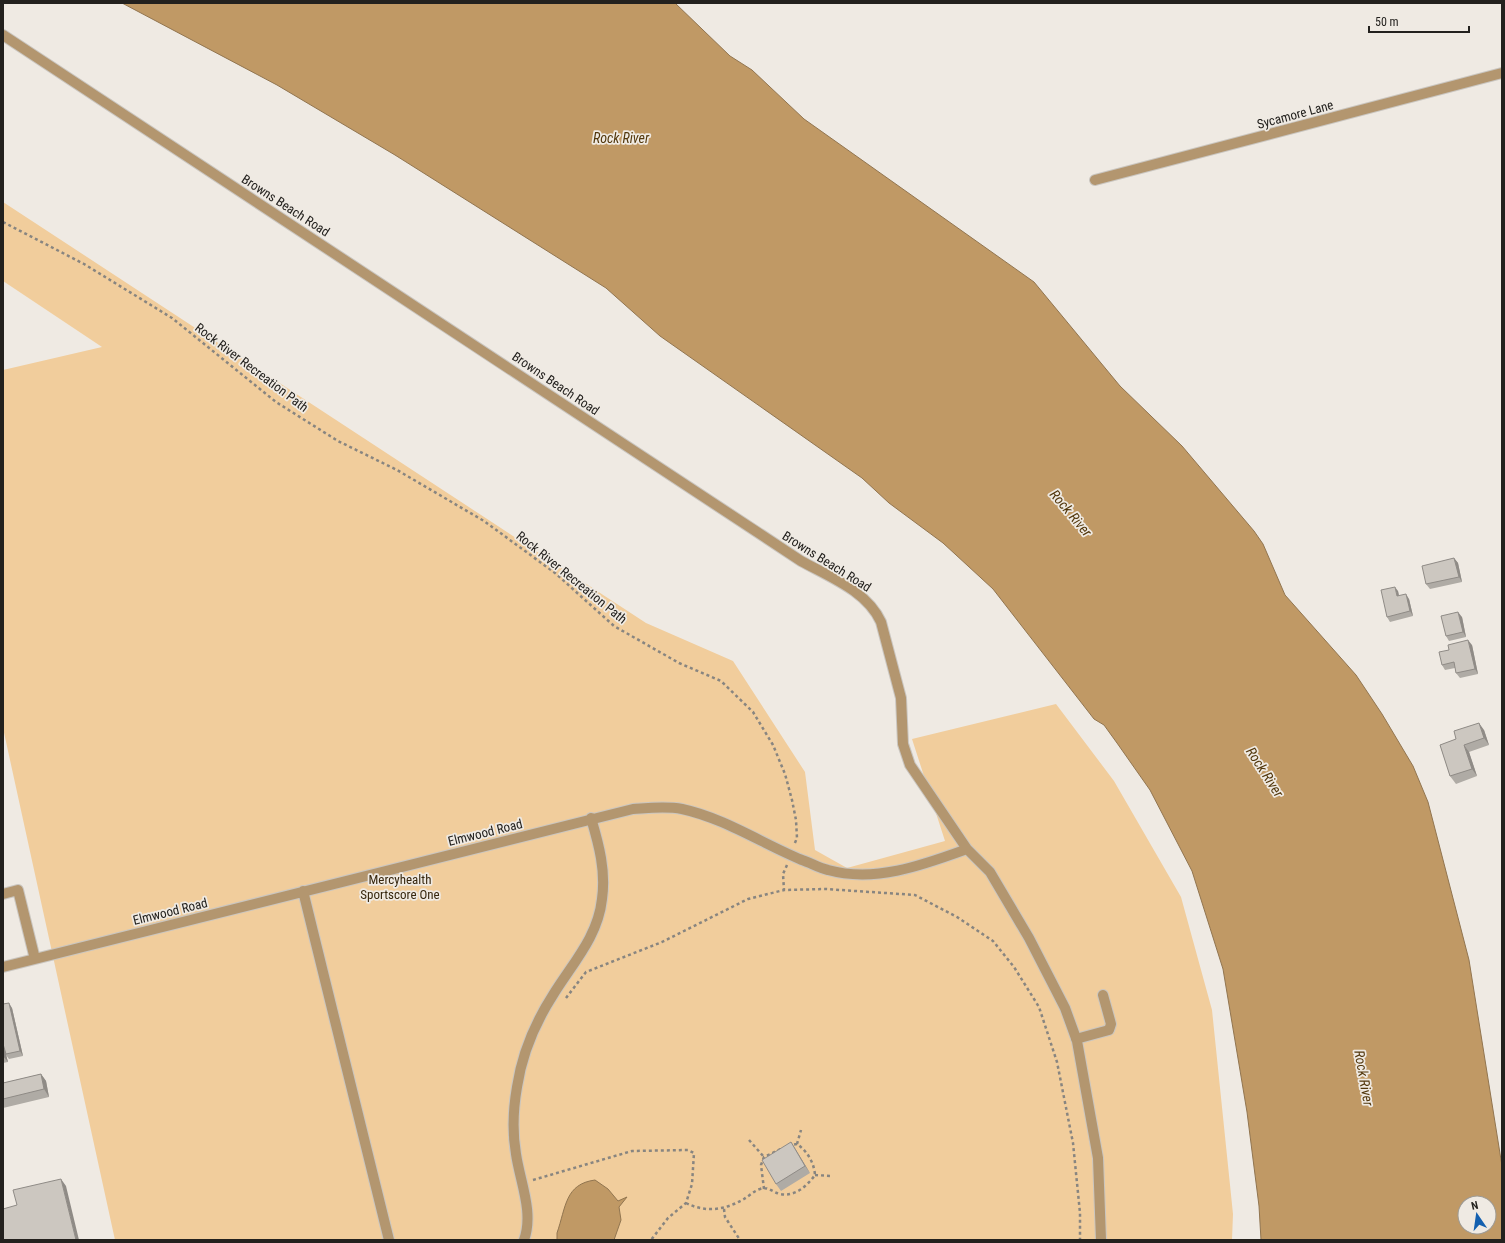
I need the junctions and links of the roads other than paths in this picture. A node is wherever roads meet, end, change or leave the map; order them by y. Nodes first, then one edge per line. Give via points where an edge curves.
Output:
1 (3, 35) edge
2 (1502, 73) edge
3 (1095, 180) dead end
4 (592, 818) junction
5 (967, 849) junction
6 (303, 891) junction
7 (3, 894) edge
8 (35, 959) junction
9 (3, 967) edge
10 (1103, 995) dead end
11 (1076, 1039) junction
12 (390, 1240) edge
13 (524, 1240) edge
14 (1101, 1240) edge

1 - 5 street, Browns Beach Road via 801,561 862,596 876,610 881,622 901,698 904,744 910,765
2 - 3 street, Sycamore Lane
4 - 5 street, Elmwood Road via 633,809 681,809 706,816 828,870 858,874 890,872 920,866
4 - 6 street, Elmwood Road
4 - 13 street via 603,869 602,899 593,931 586,947 538,1021 519,1072 513,1110 516,1154 528,1211
5 - 11 street, Browns Beach Road via 990,872 1029,938 1065,1008
6 - 8 street, Elmwood Road
6 - 12 street
7 - 8 street via 18,890
8 - 9 street, Elmwood Road
10 - 11 street via 1111,1024 1109,1030
11 - 14 street, Browns Beach Road via 1098,1158

